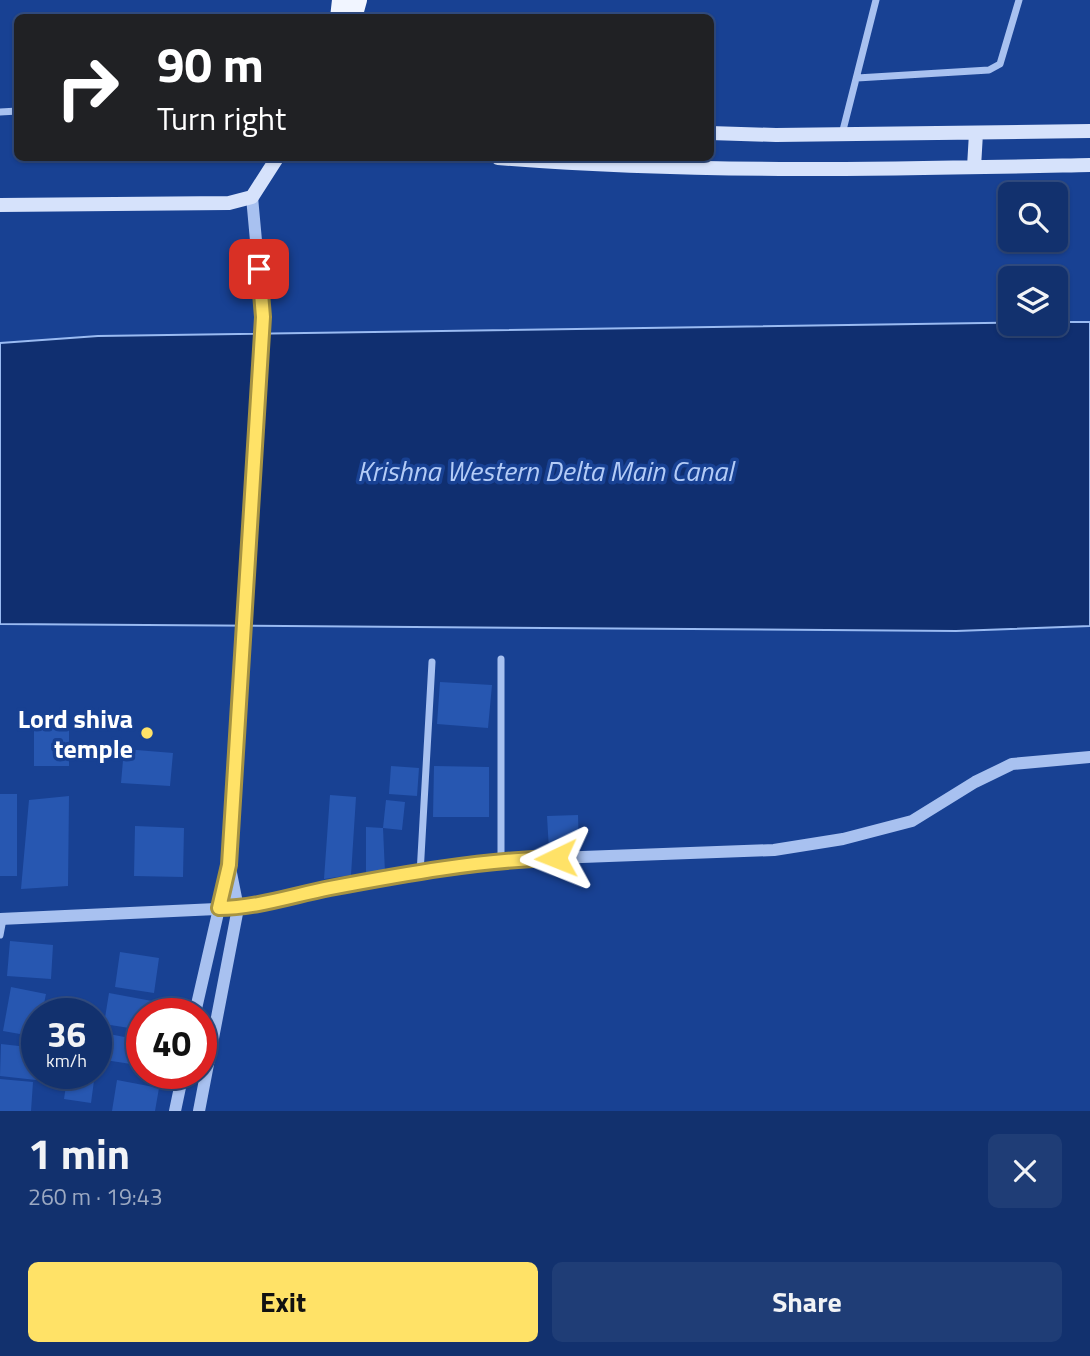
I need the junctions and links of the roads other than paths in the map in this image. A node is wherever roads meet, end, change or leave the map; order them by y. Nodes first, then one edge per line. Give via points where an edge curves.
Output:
1 (876, 0) edge
2 (1019, 0) edge
3 (857, 78) junction
4 (1090, 131) edge
5 (976, 132) junction
6 (714, 133) edge
7 (842, 134) junction
8 (275, 161) edge
9 (546, 161) edge
10 (1090, 165) edge
11 (974, 167) junction
12 (252, 197) junction
13 (0, 205) edge
14 (501, 659) dead end
15 (432, 662) dead end
16 (1090, 757) edge
17 (501, 860) junction
18 (229, 865) junction
19 (419, 874) junction
20 (219, 908) junction
21 (238, 908) junction
22 (1, 919) edge
23 (0, 935) edge
24 (198, 998) edge
25 (180, 1089) edge
26 (175, 1111) edge
27 (198, 1111) edge

1 - 3 street
2 - 3 street via 1000,64 989,70
3 - 7 street
4 - 5 main road
5 - 7 main road
5 - 11 main road
6 - 7 main road
8 - 12 main road
9 - 11 main road via 769,170
10 - 11 main road
12 - 13 main road via 229,203
12 - 18 street via 263,317
14 - 17 street
15 - 19 street
16 - 17 street via 1012,764 912,821 843,839 774,850
17 - 19 street
18 - 20 street
18 - 21 street
19 - 21 street
20 - 21 street
20 - 22 street
20 - 24 street
21 - 27 street
22 - 23 street
25 - 26 street

